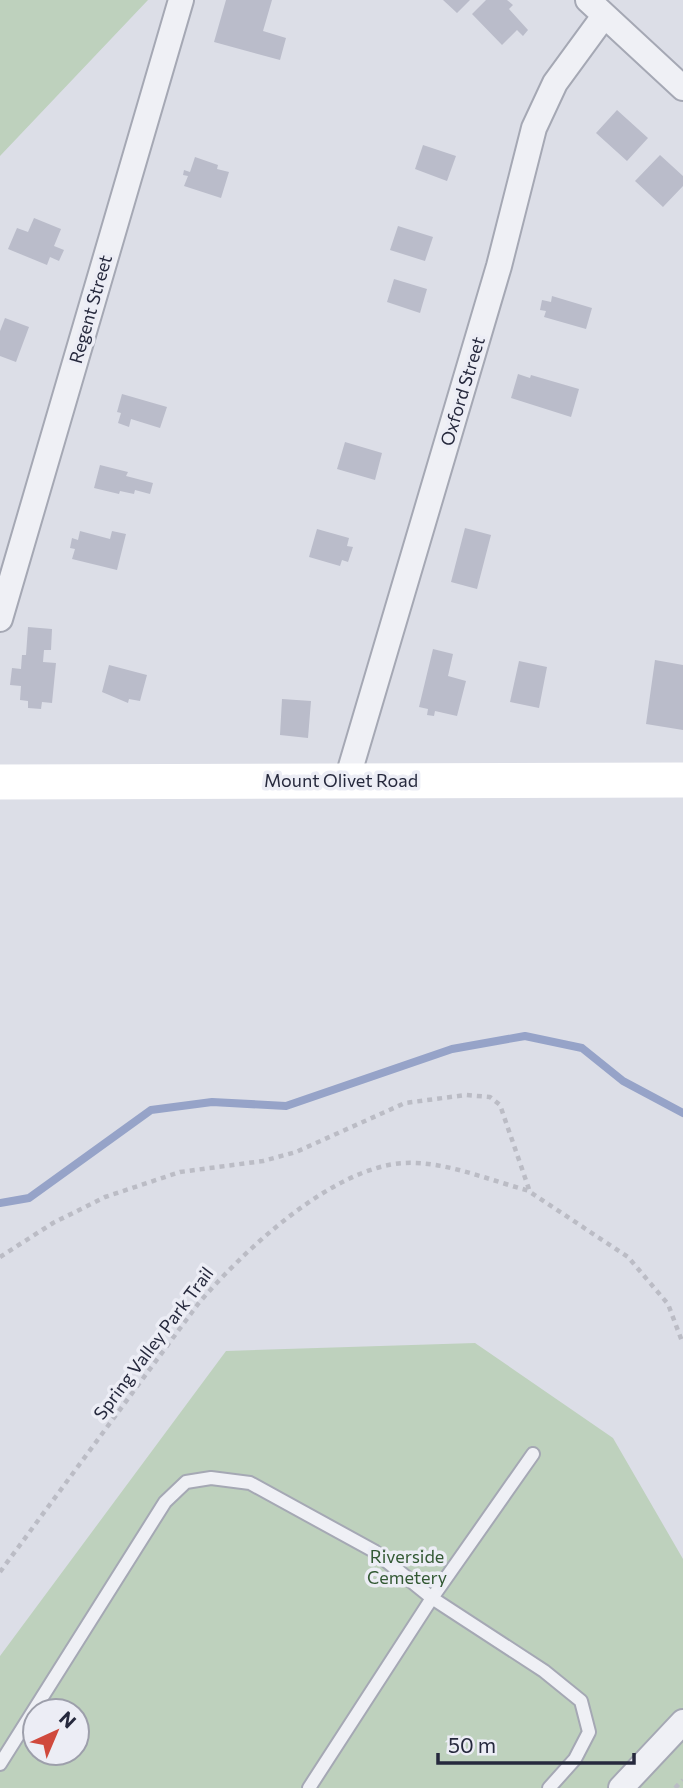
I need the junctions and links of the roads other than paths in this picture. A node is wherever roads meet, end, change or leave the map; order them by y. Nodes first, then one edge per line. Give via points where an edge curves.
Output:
1 (181, 0) edge
2 (596, 8) edge
3 (683, 88) edge
4 (0, 619) edge
5 (347, 780) junction
6 (683, 780) edge
7 (0, 782) edge
8 (533, 1454) dead end
9 (432, 1598) junction
10 (683, 1722) edge
11 (0, 1764) edge
12 (309, 1788) edge
13 (549, 1788) edge
14 (621, 1788) edge

1 - 4 street, Regent Street
2 - 3 street
2 - 5 street, Oxford Street via 534,128 499,266
5 - 6 street, Mount Olivet Road
5 - 7 street, Mount Olivet Road
8 - 9 lane
9 - 11 lane via 374,1551 250,1483 211,1478 186,1482 164,1503
9 - 12 lane
9 - 13 lane via 544,1671 581,1701 589,1732 575,1759
10 - 14 street

